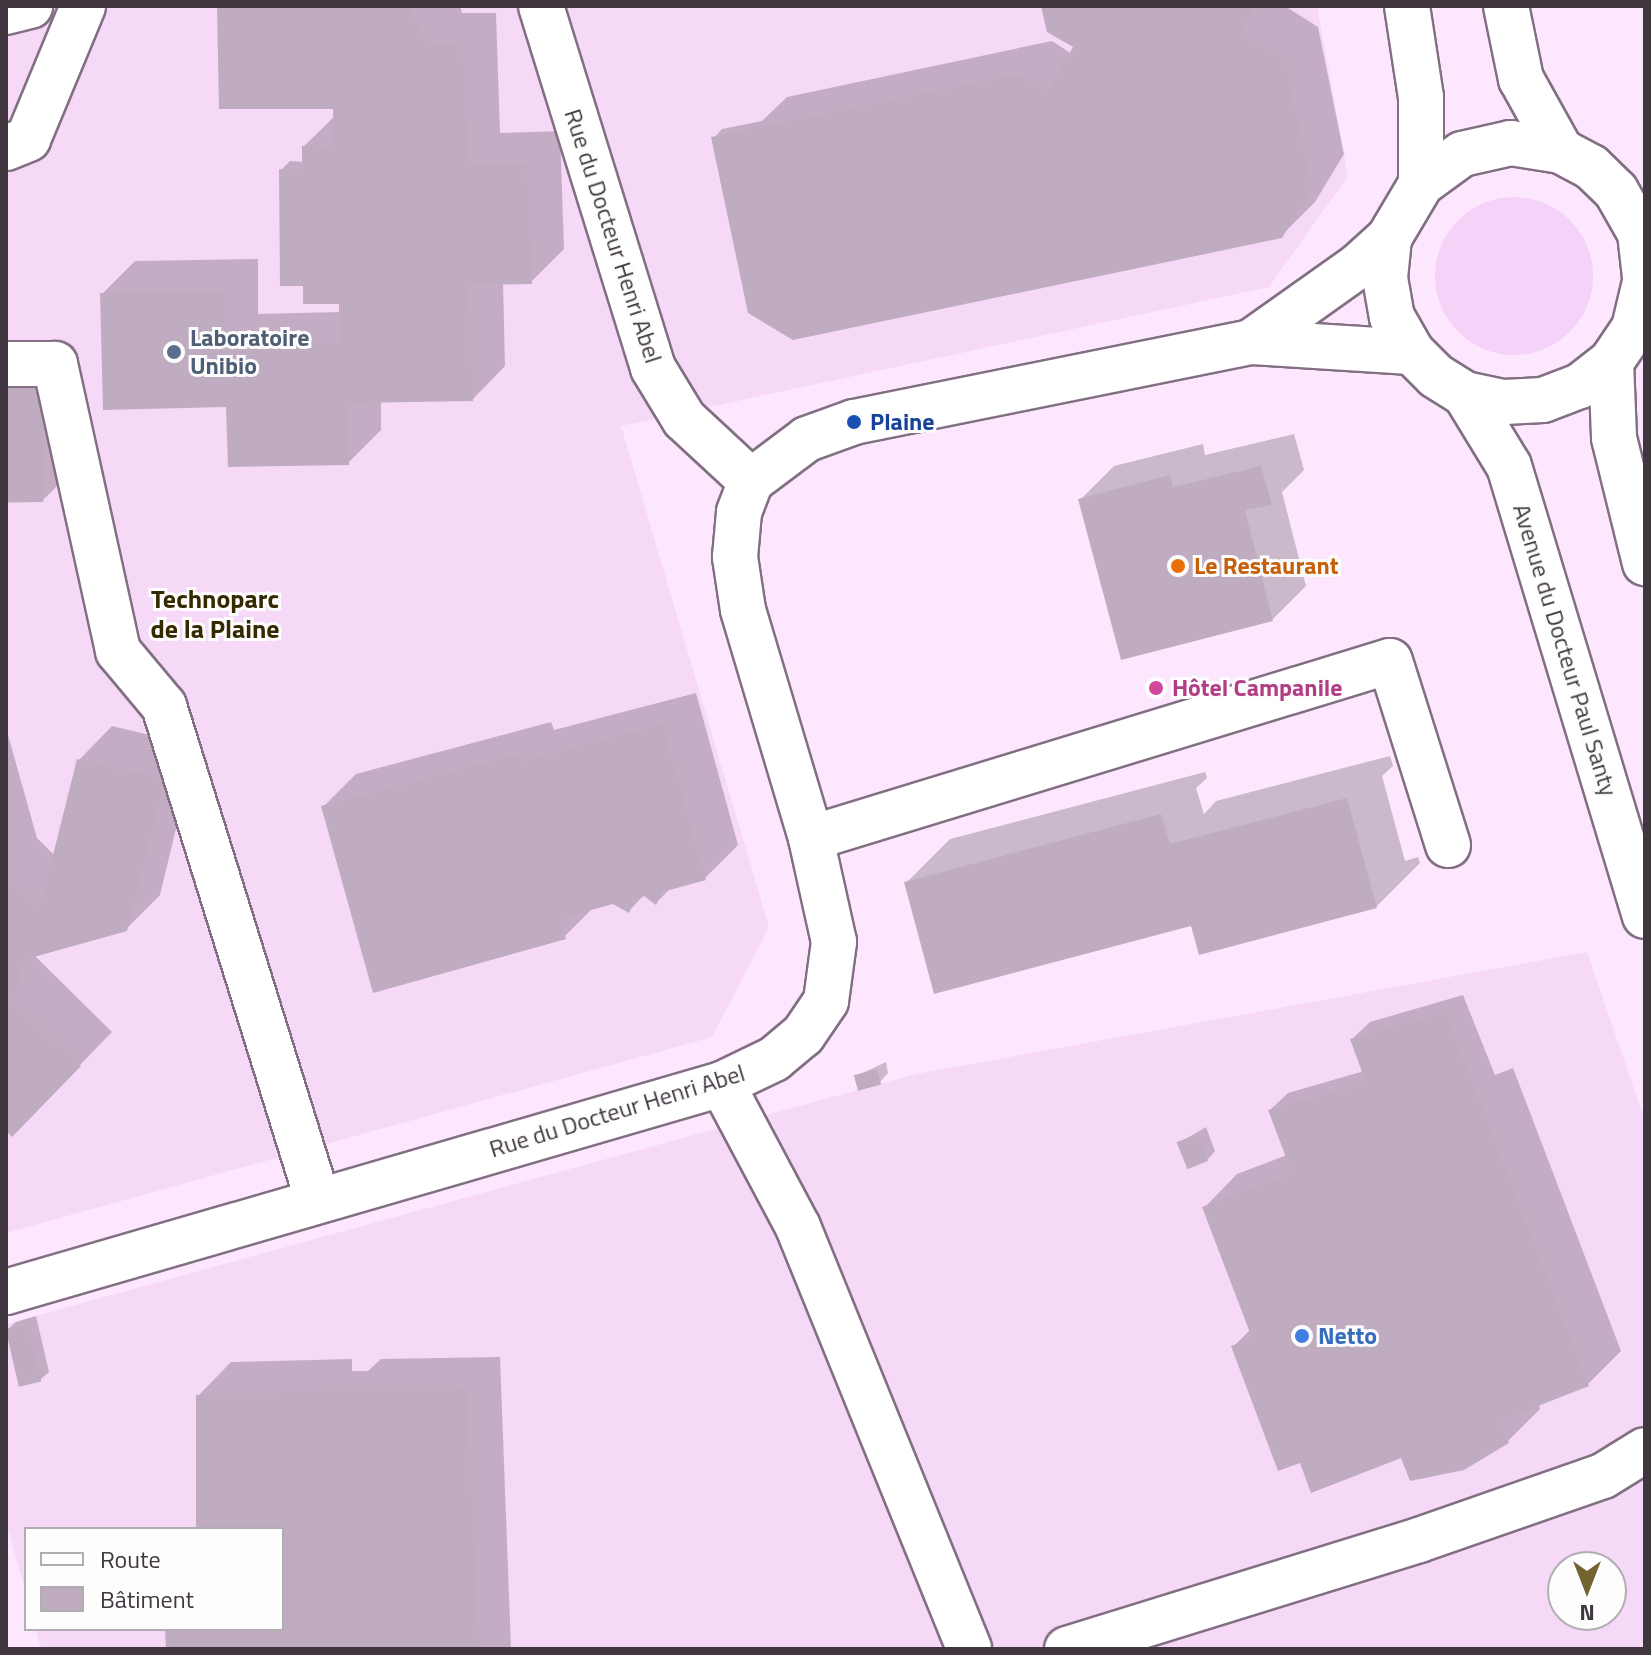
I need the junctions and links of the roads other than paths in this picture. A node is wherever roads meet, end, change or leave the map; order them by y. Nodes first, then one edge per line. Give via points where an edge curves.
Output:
1 (30, 6) edge
2 (83, 6) edge
3 (541, 6) edge
4 (1407, 6) edge
5 (1506, 6) edge
6 (6, 12) edge
7 (6, 148) edge
8 (1561, 151) junction
9 (1421, 184) junction
10 (1631, 194) edge
11 (1389, 238) junction
12 (1645, 280) edge
13 (1630, 336) edge
14 (1251, 342) junction
15 (1412, 352) junction
16 (6, 364) edge
17 (1465, 394) junction
18 (751, 481) junction
19 (1645, 563) edge
20 (811, 838) junction
21 (1448, 845) dead end
22 (1645, 916) edge
23 (722, 1084) junction
24 (318, 1201) junction
25 (6, 1292) edge
26 (1645, 1450) edge
27 (969, 1649) edge
28 (1067, 1649) edge

1 - 6 street
2 - 7 street via 28,139
3 - 18 street, Rue du Docteur Henri Abel via 653,368 684,419
4 - 9 street via 1421,97
5 - 8 street via 1521,79
8 - 9 street via 1511,143 1462,154
8 - 10 street
9 - 11 street via 1401,209
10 - 12 street
11 - 14 street via 1348,274
11 - 15 street via 1385,278 1392,317
12 - 13 street
13 - 17 street via 1580,386 1543,400 1504,402
13 - 19 street via 1614,438
14 - 15 street
14 - 18 street via 854,422 807,439
15 - 17 street
16 - 24 street via 55,364 118,651 164,706
17 - 22 street, Avenue du Docteur Paul Santy via 1509,466
18 - 20 street, Rue du Docteur Henri Abel via 739,512 735,557 743,610
20 - 21 street via 1390,661
20 - 23 street, Rue du Docteur Henri Abel via 834,942 826,1001 809,1028 774,1059
23 - 24 street, Rue du Docteur Henri Abel
23 - 27 street via 798,1227
24 - 25 street, Rue du Docteur Henri Abel
26 - 28 street via 1603,1476

